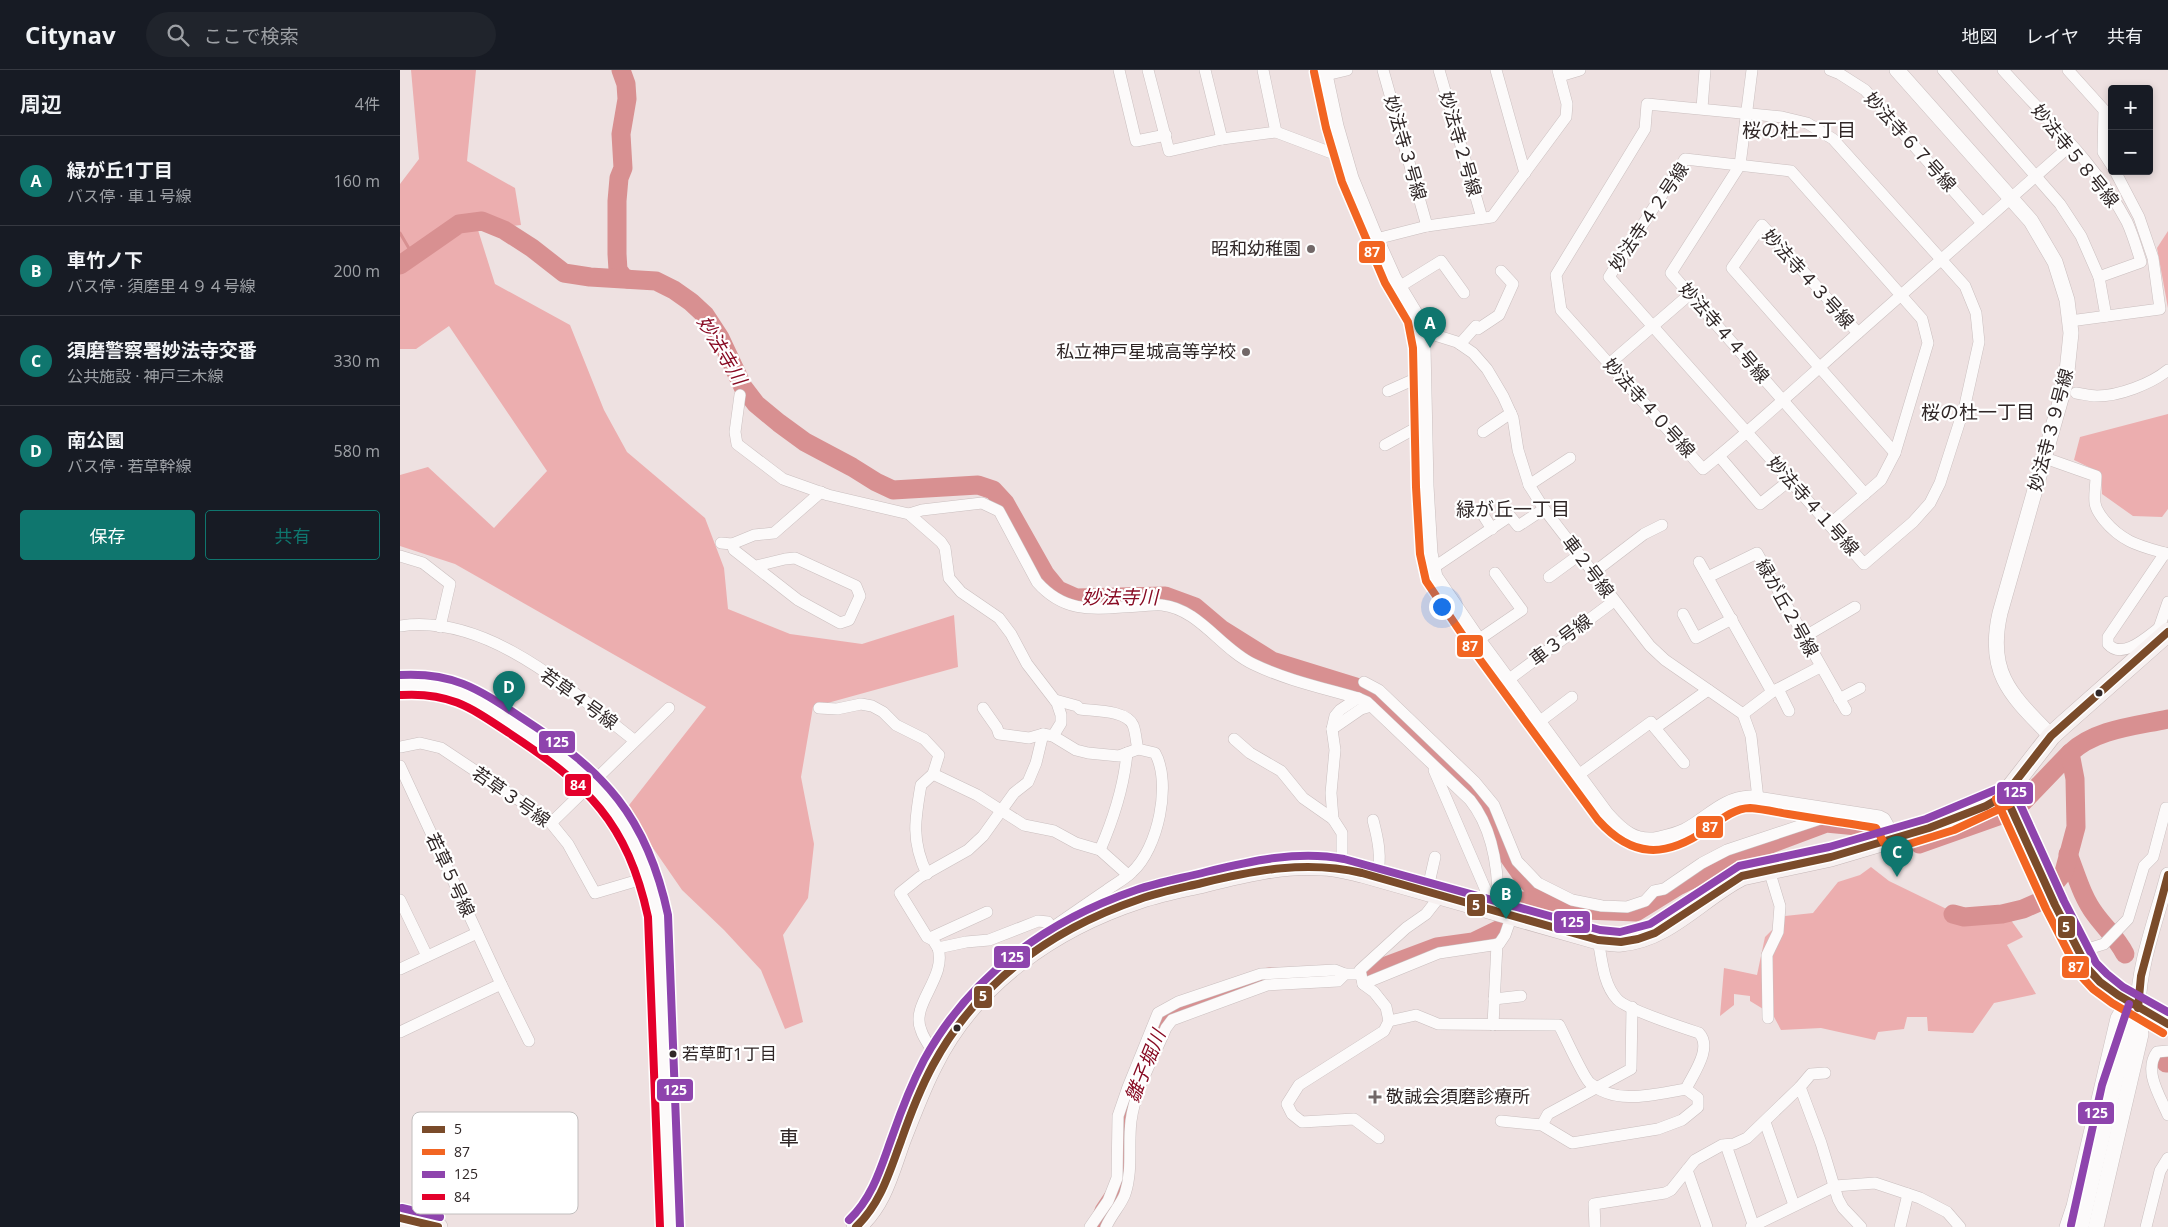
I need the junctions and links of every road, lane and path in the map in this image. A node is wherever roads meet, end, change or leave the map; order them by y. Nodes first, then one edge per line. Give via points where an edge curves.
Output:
1 (1119, 70) edge
2 (1148, 70) edge
3 (1205, 70) edge
4 (1263, 70) edge
5 (1347, 70) edge
6 (1383, 70) edge
7 (1439, 70) edge
8 (1496, 70) edge
9 (1580, 70) edge
10 (1706, 70) edge
11 (1752, 70) edge
12 (1830, 70) edge
13 (1897, 70) edge
14 (1943, 70) edge
15 (2003, 70) edge
16 (2068, 70) edge
17 (1325, 73) edge
18 (1559, 73) edge
19 (1702, 108) junction
20 (1746, 113) junction
21 (1276, 132) junction
22 (1166, 135) junction
23 (1222, 139) junction
24 (2071, 145) junction
25 (1345, 158) junction
26 (2108, 160) edge
27 (1740, 165) junction
28 (1525, 173) junction
29 (2117, 175) edge
30 (2036, 176) junction
31 (2011, 197) junction
32 (1482, 218) junction
33 (1982, 224) junction
34 (1427, 226) junction
35 (1376, 239) junction
36 (1941, 259) junction
37 (1501, 271) dead end
38 (2099, 277) junction
39 (1399, 287) junction
40 (1464, 293) dead end
41 (1690, 294) junction
42 (1902, 295) junction
43 (2106, 316) junction
44 (2070, 322) junction
45 (1652, 326) junction
46 (1422, 331) junction
47 (1858, 333) junction
48 (1460, 344) junction
49 (1609, 364) junction
50 (1819, 368) junction
51 (2168, 370) edge
52 (1424, 375) junction
53 (1388, 391) dead end
54 (2076, 393) dead end
55 (740, 395) dead end
56 (1782, 400) junction
57 (1511, 414) junction
58 (1425, 423) junction
59 (1747, 431) junction
60 (1483, 432) dead end
61 (1385, 445) dead end
62 (1896, 452) junction
63 (1719, 456) junction
64 (1570, 458) dead end
65 (2045, 458) junction
66 (1790, 480) junction
67 (1529, 484) junction
68 (821, 492) junction
69 (1865, 494) junction
70 (1480, 510) dead end
71 (1544, 510) junction
72 (909, 514) junction
73 (1830, 524) junction
74 (1662, 525) dead end
75 (1492, 528) junction
76 (2166, 554) edge
77 (1579, 555) junction
78 (400, 556) edge
79 (1699, 562) dead end
80 (756, 566) junction
81 (1433, 568) junction
82 (1495, 572) dead end
83 (1593, 573) junction
84 (1549, 577) dead end
85 (1708, 577) junction
86 (1614, 601) junction
87 (2168, 602) edge
88 (1855, 607) dead end
89 (1683, 614) dead end
90 (1732, 619) junction
91 (400, 626) edge
92 (440, 627) junction
93 (2162, 633) edge
94 (1804, 637) junction
95 (1478, 640) junction
96 (1820, 667) junction
97 (1508, 680) junction
98 (1364, 682) dead end
99 (400, 685) edge
100 (1860, 688) dead end
101 (1708, 690) junction
102 (1775, 690) junction
103 (1572, 697) dead end
104 (1358, 698) junction
105 (1839, 699) junction
106 (1055, 700) junction
107 (1371, 706) junction
108 (668, 708) dead end
109 (819, 708) dead end
110 (983, 708) dead end
111 (1789, 710) dead end
112 (1846, 710) dead end
113 (1743, 714) junction
114 (1539, 722) junction
115 (1332, 728) junction
116 (1656, 728) junction
117 (1048, 735) junction
118 (2051, 736) junction
119 (1234, 739) dead end
120 (634, 740) junction
121 (400, 747) edge
122 (1133, 751) junction
123 (1684, 762) dead end
124 (1431, 765) junction
125 (400, 766) edge
126 (934, 774) junction
127 (1578, 776) junction
128 (592, 782) junction
129 (2005, 795) junction
130 (1758, 800) junction
131 (2168, 808) edge
132 (1828, 810) junction
133 (1001, 811) junction
134 (1332, 819) junction
135 (1373, 820) dead end
136 (551, 823) junction
137 (1893, 838) junction
138 (1100, 850) junction
139 (1436, 857) dead end
140 (1342, 869) junction
141 (1769, 870) junction
142 (927, 874) junction
143 (1128, 875) junction
144 (2168, 875) edge
145 (649, 877) junction
146 (1377, 877) junction
147 (1433, 893) junction
148 (400, 900) edge
149 (1501, 911) junction
150 (987, 912) dead end
151 (1054, 931) junction
152 (477, 933) junction
153 (930, 938) junction
154 (1598, 940) junction
155 (1497, 944) junction
156 (938, 948) junction
157 (2078, 952) junction
158 (427, 956) junction
159 (400, 969) edge
160 (1345, 974) junction
161 (1362, 979) junction
162 (501, 984) junction
163 (1521, 996) dead end
164 (1494, 999) junction
165 (2132, 1004) junction
166 (1632, 1007) junction
167 (1768, 1018) dead end
168 (1389, 1021) junction
169 (2168, 1024) edge
170 (1492, 1025) junction
171 (400, 1032) edge
172 (529, 1041) dead end
173 (2168, 1051) edge
174 (2135, 1057) junction
175 (937, 1058) junction
176 (1825, 1074) dead end
177 (2108, 1081) junction
178 (1800, 1087) junction
179 (1598, 1088) junction
180 (1686, 1089) junction
181 (2168, 1115) edge
182 (1501, 1121) dead end
183 (1765, 1122) junction
184 (1542, 1125) junction
185 (1379, 1138) dead end
186 (1726, 1145) junction
187 (2168, 1158) edge
188 (1687, 1170) junction
189 (1835, 1186) junction
190 (1908, 1194) junction
191 (1794, 1205) junction
192 (400, 1218) edge
193 (438, 1227) edge
194 (670, 1227) edge
195 (856, 1227) edge
196 (1090, 1227) edge
197 (1106, 1227) edge
198 (1595, 1227) edge
199 (1707, 1227) edge
200 (1753, 1227) edge
201 (1861, 1227) edge
202 (1900, 1227) edge
203 (1960, 1227) edge
204 (2065, 1227) edge
205 (2082, 1227) edge
206 (2096, 1227) edge
207 (2146, 1227) edge

1 - 22 street via 1136,141
2 - 22 street
3 - 23 street
4 - 21 street
5 - 17 street
6 - 34 street, 妙法寺３号線
7 - 32 street, 妙法寺２号線
8 - 28 street
9 - 18 street
10 - 19 street
11 - 20 street
12 - 33 street, 妙法寺６７号線 via 1865,90
13 - 31 street, 妙法寺３９号線
14 - 30 street
15 - 24 street, 妙法寺５８号線
16 - 26 street via 2104,110 2103,152
17 - 25 street
18 - 28 street via 1567,104 1566,117
19 - 20 street, 妙法寺４０号線
19 - 49 street, 妙法寺４０号線 via 1647,104 1645,129 1556,275 1561,310
20 - 27 street
20 - 36 street, 妙法寺４０号線 via 1807,123 1833,138
21 - 23 street
21 - 25 street
22 - 23 street via 1169,151
24 - 30 street, 妙法寺４０号線
24 - 38 street, 妙法寺５８号線 via 2106,188 2123,216 2141,262
25 - 35 street
27 - 41 street, 妙法寺４４号線 via 1671,273
27 - 42 street, 妙法寺４２号線 via 1791,171
27 - 45 street, 妙法寺４２号線 via 1685,159 1609,277
28 - 32 street via 1492,217
29 - 43 street via 2139,218 2153,258 2160,309
30 - 31 street, 妙法寺４０号線
30 - 38 street via 2081,236
31 - 33 street, 妙法寺４０号線
31 - 44 street, 妙法寺３９号線 via 2040,234 2055,262
32 - 34 street
33 - 36 street, 妙法寺４０号線
34 - 35 street
35 - 39 street
36 - 42 street, 妙法寺４０号線
36 - 73 street, 妙法寺４１号線 via 1965,286 1976,313 1979,342 1965,405 1940,483 1930,503 1913,522 1864,564
37 - 48 street via 1513,284 1499,315 1478,329 1476,326
38 - 43 street
39 - 40 street via 1441,261
39 - 46 street
41 - 45 street
41 - 56 street, 妙法寺４４号線
42 - 47 street, 妙法寺４０号線
42 - 62 street, 妙法寺４２号線 via 1922,318 1928,344
43 - 44 street
44 - 65 street, 妙法寺３９号線 via 2068,373
45 - 49 street
45 - 59 street, 妙法寺４２号線
46 - 48 street, 車２号線
46 - 52 street
47 - 50 street, 妙法寺４０号線
47 - 50 street, 妙法寺４３号線 via 1762,226 1732,268
48 - 57 street, 車２号線 via 1487,369
49 - 63 street, 妙法寺４０号線 via 1703,469
50 - 56 street, 妙法寺４０号線
50 - 62 street
51 - 54 street via 2115,394
52 - 53 street
52 - 58 street
55 - 68 street via 735,432 737,444 783,479
56 - 59 street, 妙法寺４０号線
56 - 69 street, 妙法寺４４号線
57 - 60 street
57 - 67 street, 車２号線
58 - 61 street
58 - 81 street
59 - 63 street, 妙法寺４０号線
59 - 66 street, 妙法寺４１号線
62 - 69 street, 妙法寺４２号線 via 1881,480
63 - 66 street via 1760,504
64 - 67 street
65 - 76 street via 2096,476 2095,504 2111,529 2136,545
65 - 118 street, 妙法寺３９号線 via 2000,613 1996,644 1999,667 2009,690 2020,706
66 - 73 street, 妙法寺４１号線
67 - 71 street, 車２号線
68 - 72 street
68 - 80 street via 779,530 727,543
69 - 73 street, 妙法寺４２号線
70 - 75 street
71 - 75 street via 1518,526 1510,516
71 - 77 street, 車２号線
72 - 104 street via 982,503 998,511 1038,582 1063,604 1087,608 1162,605 1187,613 1252,664
72 - 106 street via 945,548 949,578 961,592 999,618 1027,664
74 - 83 street via 1644,534
75 - 81 street
76 - 93 street via 2108,636 2108,644 2117,650 2132,647
77 - 83 street, 車２号線
77 - 84 street
78 - 92 street via 423,564 450,584
79 - 85 street
80 - 80 street via 798,600 840,623 849,620 860,596 856,586 795,558
81 - 95 street via 1440,588
82 - 95 street via 1522,610
83 - 86 street, 車２号線
85 - 90 street
85 - 94 street, 緑が丘２号線 via 1756,553
86 - 97 street, 車３号線
86 - 101 street, 車２号線 via 1650,646
87 - 93 street
88 - 94 street via 1840,622
89 - 90 street via 1696,638
90 - 102 street
91 - 92 street, 若草４号線
92 - 120 street, 若草４号線 via 456,628 502,645 563,685
93 - 118 main road
94 - 96 street, 緑が丘２号線
95 - 97 street
96 - 102 street
96 - 105 street, 緑が丘２号線
97 - 114 street
98 - 132 street via 1379,690 1475,782 1494,805 1517,861 1538,883 1572,900 1627,908 1646,901 1654,891 1664,889 1727,850 1826,817
99 - 128 street via 440,685 471,696 559,754
100 - 105 street
101 - 113 street, 車２号線
101 - 116 street
102 - 111 street
102 - 113 street
103 - 114 street
104 - 107 street
104 - 115 street via 1340,710
105 - 112 street, 緑が丘２号線
106 - 117 street via 1061,715 1060,723
106 - 122 street via 1080,709 1121,715 1133,726
107 - 115 street via 1360,709
107 - 124 street
108 - 120 street, 若草４号線
109 - 126 street via 837,709 861,704 883,712 896,725 924,739 939,755
110 - 117 street via 999,734 1028,738
113 - 130 street via 1751,736
114 - 127 street
115 - 134 street via 1335,756
116 - 123 street
116 - 127 street via 1651,722
117 - 122 street via 1088,753 1119,756
117 - 133 street via 1028,782 1014,793
118 - 129 main road
119 - 134 street via 1250,753 1281,771 1303,798
120 - 128 street, 若草４号線
121 - 136 street, 若草３号線 via 420,743 441,748
122 - 138 street
122 - 143 street via 1155,753 1159,760 1162,798 1158,822 1148,848
124 - 149 street via 1490,900
124 - 149 street via 1480,812 1493,850
125 - 152 street, 若草５号線
126 - 133 street
126 - 142 street via 921,785 914,824 919,858
127 - 130 street via 1615,825 1631,837 1646,840 1685,831 1731,801 1744,798
128 - 136 street, 若草４号線
128 - 145 street via 629,831
129 - 137 main road via 1986,806
129 - 157 street
130 - 132 street
131 - 157 street via 2153,857 2144,866 2128,919 2104,944
132 - 137 street via 1879,818
133 - 138 street via 1024,825 1054,831 1076,843
133 - 142 street via 968,850
134 - 140 street via 1342,833 1344,843
135 - 146 street via 1379,845
136 - 145 street, 若草３号線 via 568,844 595,893
137 - 141 main road via 1831,857
138 - 143 street
139 - 147 street
140 - 146 main road
140 - 151 main road via 1307,865 1276,867 1214,880 1142,898
141 - 154 main road via 1729,882 1660,931 1621,942
141 - 167 street via 1780,906 1778,932 1767,955
142 - 153 street via 900,893
143 - 151 street
144 - 165 street
145 - 194 street via 658,916
146 - 147 main road
147 - 149 main road
147 - 161 street via 1437,900 1426,914 1360,970
148 - 158 street
149 - 154 main road
149 - 155 street via 1505,935
150 - 153 street
151 - 156 street via 1048,922 1038,921 989,940
151 - 175 main road via 993,984 953,1031
152 - 158 street
152 - 162 street, 若草５号線
153 - 156 street
154 - 166 street via 1607,982 1617,1000
155 - 161 street via 1439,953
155 - 164 street
156 - 175 street via 940,966 919,1015 920,1030
157 - 165 street via 2100,982
158 - 159 street
160 - 161 street
160 - 196 street via 1335,970 1261,974 1178,1002 1158,1013 1118,1116 1116,1178 1108,1201
160 - 197 street via 1338,981 1268,985 1172,1020 1141,1086 1131,1119 1130,1164 1125,1195
161 - 168 street via 1386,1007
162 - 171 street
162 - 172 street, 若草５号線
163 - 164 street
164 - 170 street
165 - 169 street
165 - 174 street via 2141,1034
165 - 177 street via 2129,1028
166 - 179 street via 1631,1070
166 - 180 street via 1703,1037 1705,1049
168 - 170 street via 1416,1014 1438,1024
168 - 185 street via 1384,1031 1299,1085 1287,1104 1292,1114 1302,1122 1354,1119
170 - 179 street via 1559,1025 1589,1082
173 - 181 street via 2157,1052 2151,1064
174 - 177 street
174 - 206 street
175 - 195 main road via 914,1107 881,1194 870,1214
176 - 178 street via 1811,1074
177 - 204 street
177 - 205 street
178 - 183 street
178 - 189 street
179 - 180 street via 1615,1097
179 - 184 street via 1548,1114
180 - 184 street via 1698,1098 1698,1107 1682,1120 1658,1129 1572,1143
182 - 184 street
183 - 186 street via 1747,1138
183 - 191 street
186 - 188 street via 1695,1160
186 - 200 street
187 - 207 street via 2160,1171
188 - 198 street via 1665,1193 1594,1204
188 - 199 street
189 - 190 street via 1875,1183
189 - 191 street
189 - 201 street via 1843,1208
190 - 202 street
190 - 203 street via 1947,1212
191 - 200 street
192 - 193 main road

